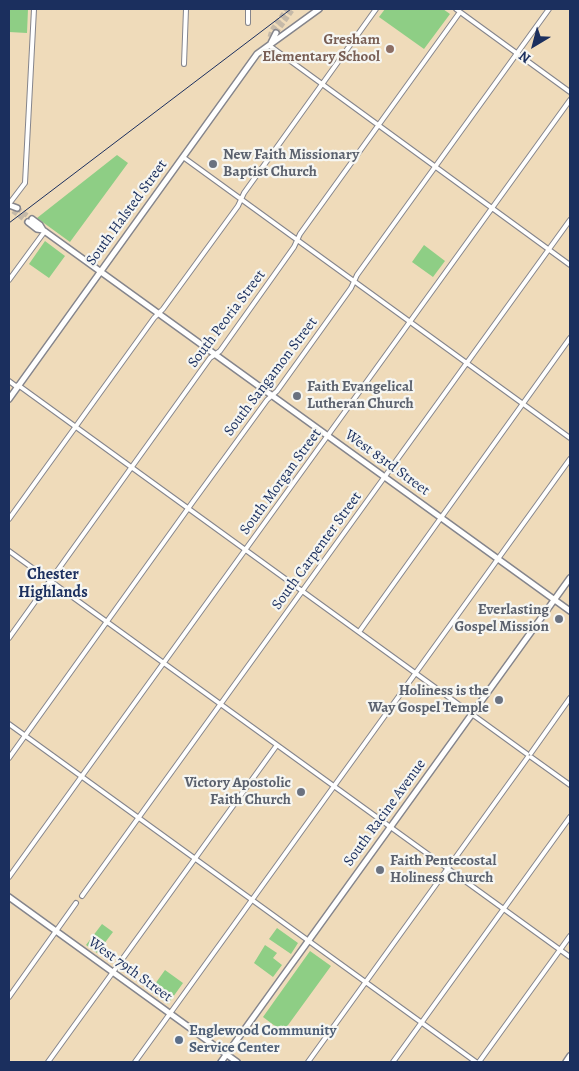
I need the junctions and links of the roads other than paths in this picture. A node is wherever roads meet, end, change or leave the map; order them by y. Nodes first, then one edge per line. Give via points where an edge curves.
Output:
1 (34, 9) edge
2 (186, 9) edge
3 (248, 9) edge
4 (319, 9) edge
5 (376, 9) edge
6 (456, 9) edge
7 (549, 9) edge
8 (460, 12) junction
9 (248, 23) dead end
10 (276, 33) tunnel mouth
11 (270, 37) tunnel mouth
12 (270, 46) junction
13 (517, 53) junction
14 (184, 64) dead end
15 (322, 84) junction
16 (570, 92) edge
17 (570, 100) edge
18 (378, 125) junction
19 (183, 157) junction
20 (435, 166) junction
21 (241, 200) junction
22 (9, 205) edge
23 (492, 208) junction
24 (15, 210) tunnel mouth
25 (570, 220) edge
26 (30, 221) tunnel mouth
27 (44, 230) junction
28 (297, 240) junction
29 (549, 250) junction
30 (570, 265) edge
31 (101, 271) junction
32 (9, 280) edge
33 (354, 281) junction
34 (159, 313) junction
35 (410, 322) junction
36 (570, 338) edge
37 (216, 354) junction
38 (467, 363) junction
39 (9, 381) edge
40 (18, 386) junction
41 (272, 395) junction
42 (9, 399) edge
43 (523, 404) junction
44 (75, 426) junction
45 (328, 436) junction
46 (570, 438) edge
47 (570, 459) edge
48 (132, 467) junction
49 (385, 477) junction
50 (188, 508) junction
51 (441, 517) junction
52 (9, 519) edge
53 (246, 550) junction
54 (9, 551) edge
55 (498, 558) junction
56 (570, 578) edge
57 (50, 581) junction
58 (302, 591) junction
59 (555, 599) junction
60 (570, 611) edge
61 (107, 622) junction
62 (359, 632) junction
63 (9, 638) edge
64 (164, 663) junction
65 (416, 673) junction
66 (570, 698) edge
67 (221, 704) junction
68 (472, 714) junction
69 (9, 724) edge
70 (25, 736) junction
71 (277, 745) junction
72 (529, 755) junction
73 (9, 758) edge
74 (82, 777) junction
75 (570, 785) edge
76 (333, 786) junction
77 (570, 817) edge
78 (139, 818) junction
79 (390, 827) junction
80 (195, 859) junction
81 (448, 869) junction
82 (9, 877) edge
83 (82, 896) dead end
84 (9, 897) edge
85 (252, 900) junction
86 (76, 903) dead end
87 (504, 909) junction
88 (56, 931) junction
89 (570, 936) edge
90 (308, 941) junction
91 (560, 950) junction
92 (570, 958) edge
93 (113, 973) junction
94 (365, 982) junction
95 (9, 997) edge
96 (170, 1014) junction
97 (422, 1023) junction
98 (226, 1055) junction
99 (570, 1056) edge
100 (48, 1062) edge
101 (135, 1062) edge
102 (221, 1062) edge
103 (237, 1062) edge
104 (308, 1062) edge
105 (393, 1062) edge
106 (478, 1062) edge
107 (566, 1062) edge

1 - 22 street via 24,183
2 - 14 street
3 - 9 street
4 - 12 street
5 - 15 street
6 - 8 street
7 - 13 street, South Sangamon Street
8 - 13 street
8 - 18 street, South Peoria Street
10 - 12 street, South Halsted Street
11 - 12 street
12 - 15 street
12 - 19 street, South Halsted Street via 257,54
13 - 16 street
13 - 20 street, South Sangamon Street
15 - 18 street
15 - 21 street
17 - 23 street, South Morgan Street
18 - 20 street
18 - 28 street, South Peoria Street
19 - 21 street
19 - 31 street, South Halsted Street
20 - 23 street
20 - 33 street, South Sangamon Street
21 - 28 street
21 - 34 street
22 - 24 street
23 - 29 street
23 - 35 street, South Morgan Street
25 - 29 street, South Carpenter Street
26 - 27 street, West 83rd Street
27 - 31 street, West 83rd Street
27 - 32 street
28 - 33 street
28 - 37 street, South Peoria Street
29 - 30 street
29 - 38 street, South Carpenter Street
31 - 34 street, West 83rd Street
31 - 40 street, South Halsted Street
33 - 35 street
33 - 41 street, South Sangamon Street
34 - 37 street, West 83rd Street
34 - 44 street
35 - 38 street
35 - 45 street, South Morgan Street
36 - 43 street
37 - 41 street, West 83rd Street
37 - 48 street, South Peoria Street
38 - 43 street
38 - 49 street, South Carpenter Street
39 - 40 street
40 - 42 street, South Halsted Street
40 - 44 street
41 - 45 street, West 83rd Street
41 - 50 street, South Sangamon Street
43 - 46 street
43 - 51 street
44 - 48 street
44 - 52 street
45 - 49 street, West 83rd Street
45 - 53 street, South Morgan Street
47 - 55 street
48 - 50 street
48 - 57 street, South Peoria Street
49 - 51 street, West 83rd Street
49 - 58 street, South Carpenter Street
50 - 53 street
50 - 61 street, South Sangamon Street
51 - 55 street, West 83rd Street
51 - 62 street
53 - 58 street
53 - 64 street, South Morgan Street
54 - 57 street
55 - 59 street, West 83rd Street
55 - 65 street
56 - 59 street, South Racine Avenue
57 - 61 street
57 - 63 street, South Peoria Street
58 - 62 street
58 - 67 street, South Carpenter Street
59 - 60 street, West 83rd Street
59 - 68 street, South Racine Avenue
61 - 64 street
61 - 70 street, South Sangamon Street
62 - 65 street
64 - 67 street
64 - 74 street, South Morgan Street
65 - 68 street
65 - 76 street
66 - 72 street
67 - 71 street
67 - 78 street, South Carpenter Street
68 - 72 street
68 - 79 street, South Racine Avenue
69 - 70 street
70 - 73 street, South Sangamon Street
70 - 74 street
71 - 76 street
71 - 80 street
72 - 75 street
72 - 81 street
74 - 78 street
74 - 82 street, South Morgan Street
76 - 79 street
76 - 85 street
77 - 87 street
78 - 80 street
78 - 83 street, South Carpenter Street
79 - 81 street
79 - 90 street, South Racine Avenue
80 - 85 street
80 - 93 street
81 - 87 street
81 - 94 street
84 - 88 street, West 79th Street
85 - 90 street
85 - 96 street
86 - 88 street
87 - 91 street
87 - 97 street
88 - 93 street, West 79th Street
88 - 95 street
89 - 91 street
90 - 94 street
90 - 98 street, South Racine Avenue
91 - 92 street
91 - 106 street
93 - 96 street, West 79th Street
93 - 100 street
94 - 97 street
94 - 104 street
96 - 98 street, West 79th Street
96 - 101 street
97 - 105 street
97 - 106 street
98 - 102 street, South Racine Avenue
98 - 103 street, West 79th Street
99 - 107 street

